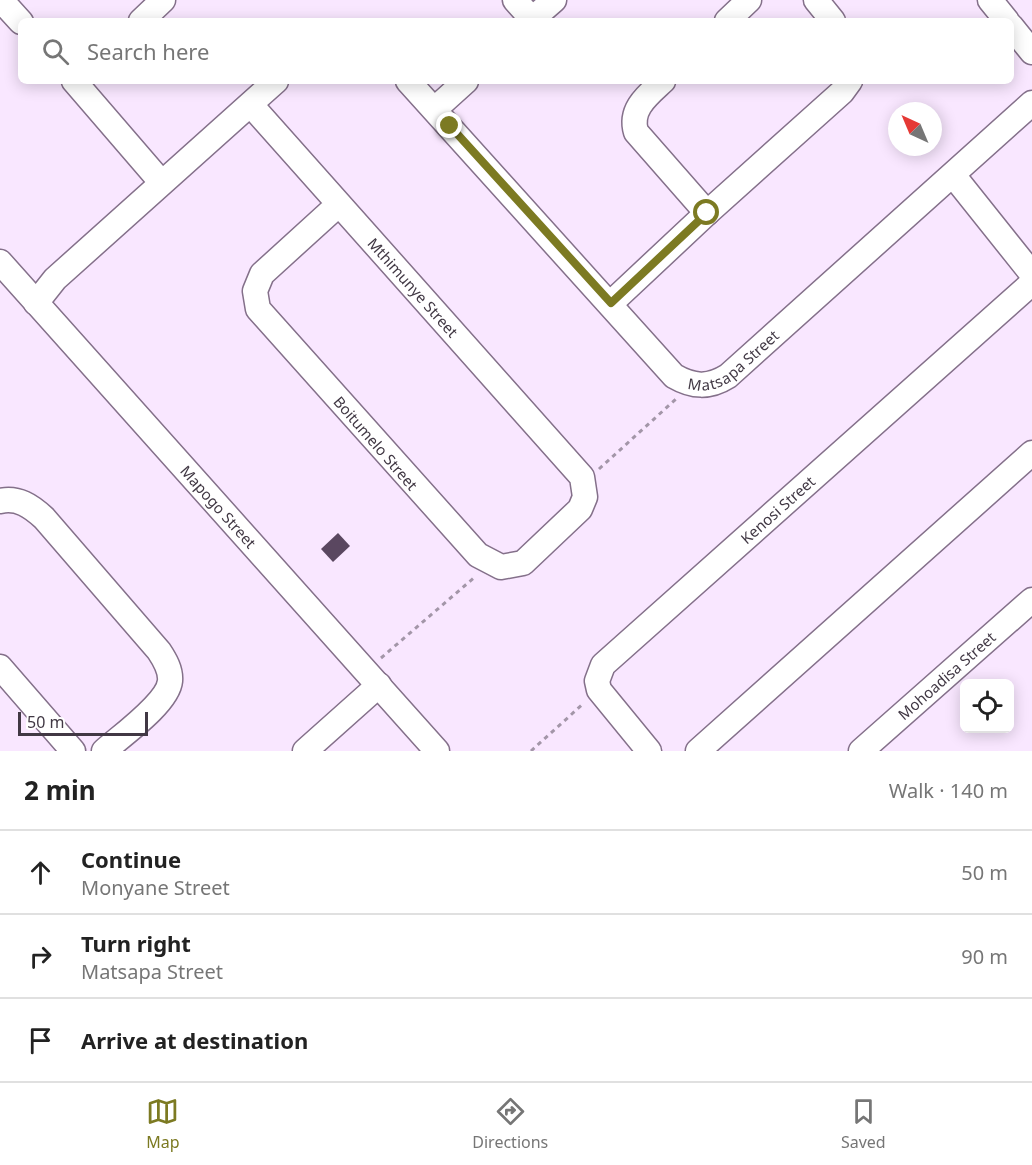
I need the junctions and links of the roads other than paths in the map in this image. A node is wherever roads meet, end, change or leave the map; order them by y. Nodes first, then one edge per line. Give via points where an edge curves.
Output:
1 (1, 0) edge
2 (164, 0) edge
3 (515, 0) edge
4 (554, 0) edge
5 (749, 0) edge
6 (816, 0) edge
7 (990, 0) edge
8 (144, 18) edge
9 (529, 18) edge
10 (533, 18) edge
11 (730, 18) edge
12 (831, 18) edge
13 (1005, 18) edge
14 (18, 19) edge
15 (1014, 30) edge
16 (1032, 52) edge
17 (77, 84) edge
18 (273, 84) edge
19 (411, 84) edge
20 (462, 84) edge
21 (660, 84) edge
22 (846, 87) edge
23 (1032, 103) edge
24 (251, 105) junction
25 (435, 109) junction
26 (954, 175) junction
27 (161, 182) junction
28 (339, 204) junction
29 (707, 213) junction
30 (1, 267) edge
31 (1032, 274) edge
32 (1032, 283) edge
33 (36, 303) junction
34 (611, 303) junction
35 (1032, 453) edge
36 (0, 501) edge
37 (491, 563) joint
38 (1032, 600) edge
39 (0, 667) edge
40 (372, 678) junction
41 (74, 751) edge
42 (104, 751) edge
43 (305, 751) edge
44 (437, 751) edge
45 (649, 751) edge
46 (698, 751) edge
47 (861, 751) edge

1 - 14 street
2 - 8 street
3 - 9 street
4 - 10 street
5 - 11 street
6 - 12 street
7 - 13 street
15 - 16 street
17 - 27 street
18 - 24 street
19 - 25 street, Matsapa Street
20 - 25 street
21 - 29 street via 638,107 634,117 636,132
22 - 29 street
23 - 26 street, Matsapa Street
24 - 27 street
24 - 28 street, Mthimunye Street
25 - 34 street, Matsapa Street
26 - 31 street
26 - 34 street, Matsapa Street via 717,383 693,385 674,376
27 - 33 street via 55,279
28 - 37 street, Boitumelo Street via 262,274 255,291 258,309 457,534
28 - 37 street, Mthimunye Street via 581,477 585,497 580,509 544,546 512,567
29 - 34 street
30 - 33 street, Mapogo Street
32 - 45 street, Kenosi Street via 607,661 598,676 599,690
33 - 40 street, Mapogo Street
35 - 46 street
36 - 42 street via 25,503 44,518 166,662 170,673 167,692
38 - 47 street, Mohoadisa Street
39 - 41 street
40 - 43 street
40 - 44 street, Mapogo Street

